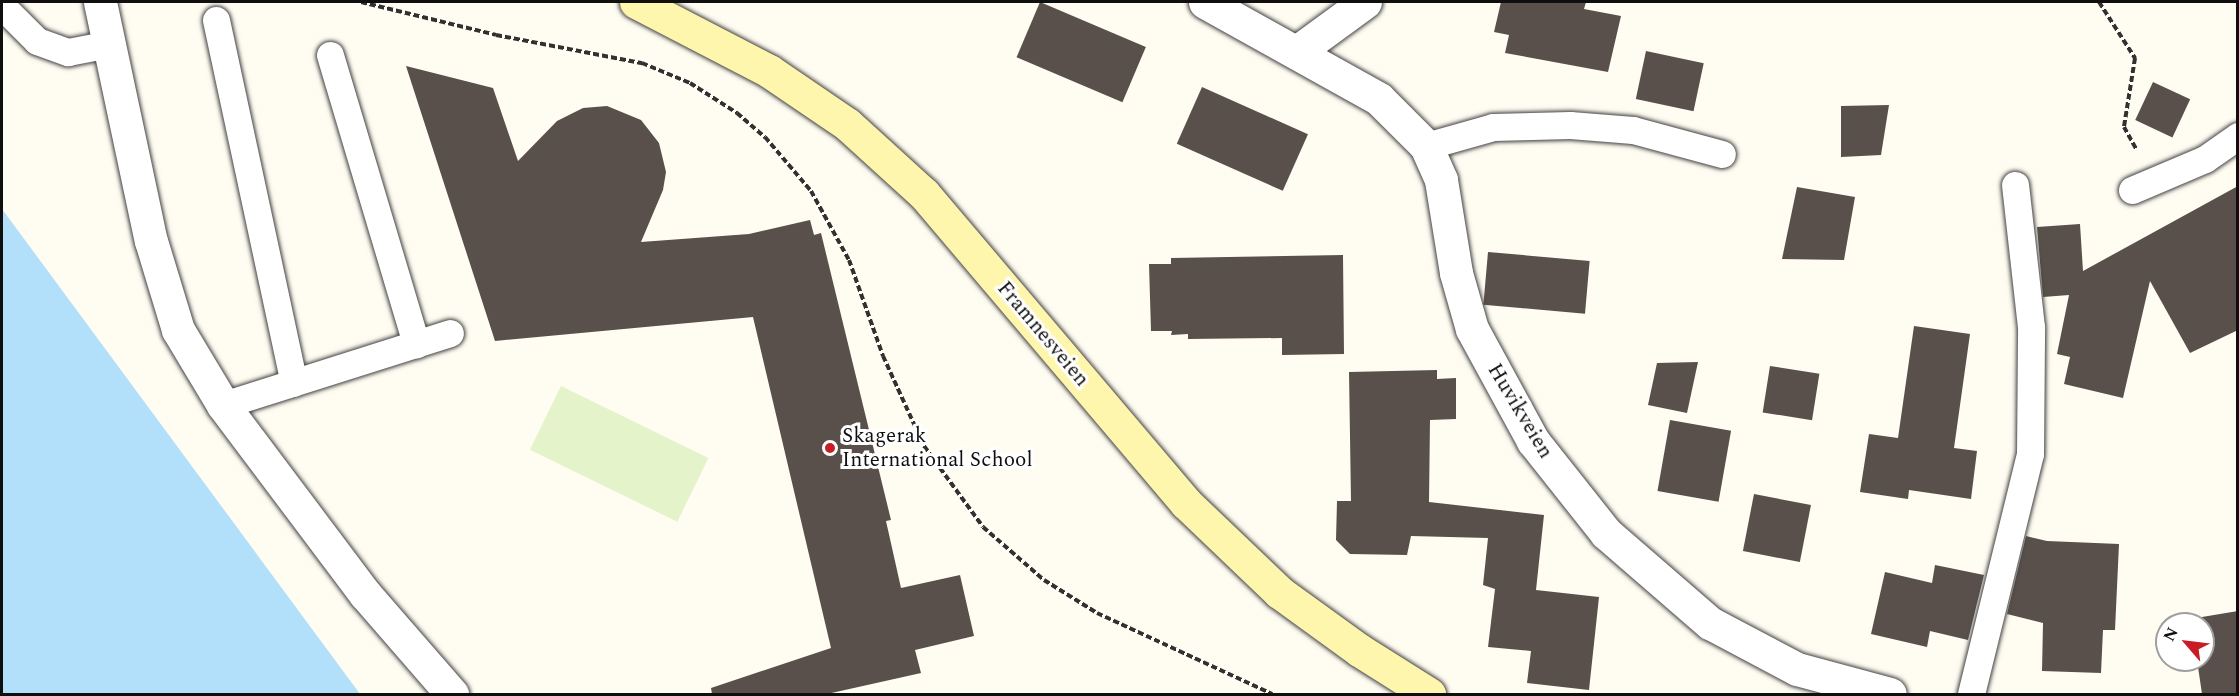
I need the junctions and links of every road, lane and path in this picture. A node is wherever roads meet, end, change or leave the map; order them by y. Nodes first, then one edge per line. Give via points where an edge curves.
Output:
1 (100, 2) edge
2 (361, 2) edge
3 (636, 2) edge
4 (1204, 2) edge
5 (1365, 2) edge
6 (2100, 2) edge
7 (2, 6) edge
8 (216, 20) dead end
9 (109, 44) junction
10 (1298, 51) junction
11 (330, 55) dead end
12 (2238, 136) edge
13 (1426, 146) junction
14 (1722, 154) dead end
15 (2015, 185) dead end
16 (2142, 186) joint
17 (450, 333) dead end
18 (416, 344) junction
19 (294, 383) junction
20 (223, 405) junction
21 (452, 694) edge
22 (1272, 694) edge
23 (1429, 694) edge
24 (1890, 694) edge
25 (1971, 694) edge

1 - 9 street
2 - 22 path via 486,33 642,63 690,83 737,113 765,137 811,191 849,260 883,356 924,446 983,527 1044,580 1097,613
3 - 23 main road, Framnesveien via 769,71 847,124 924,194 1186,503 1280,592 1359,650
4 - 10 street, Huvikveien
5 - 10 street
6 - 16 path via 2135,58 2124,127
7 - 9 lane via 37,41 68,52
8 - 19 lane
9 - 20 street via 151,241 178,330
10 - 13 street, Huvikveien via 1379,99
11 - 18 lane
12 - 16 lane via 2205,159
13 - 14 lane via 1493,126 1570,124 1632,130
13 - 24 street, Huvikveien via 1441,180 1456,273 1473,329 1533,441 1606,532 1710,623 1797,669
15 - 25 lane via 2031,327 2030,454
17 - 18 lane
18 - 19 lane
19 - 20 lane
20 - 21 street via 365,594

